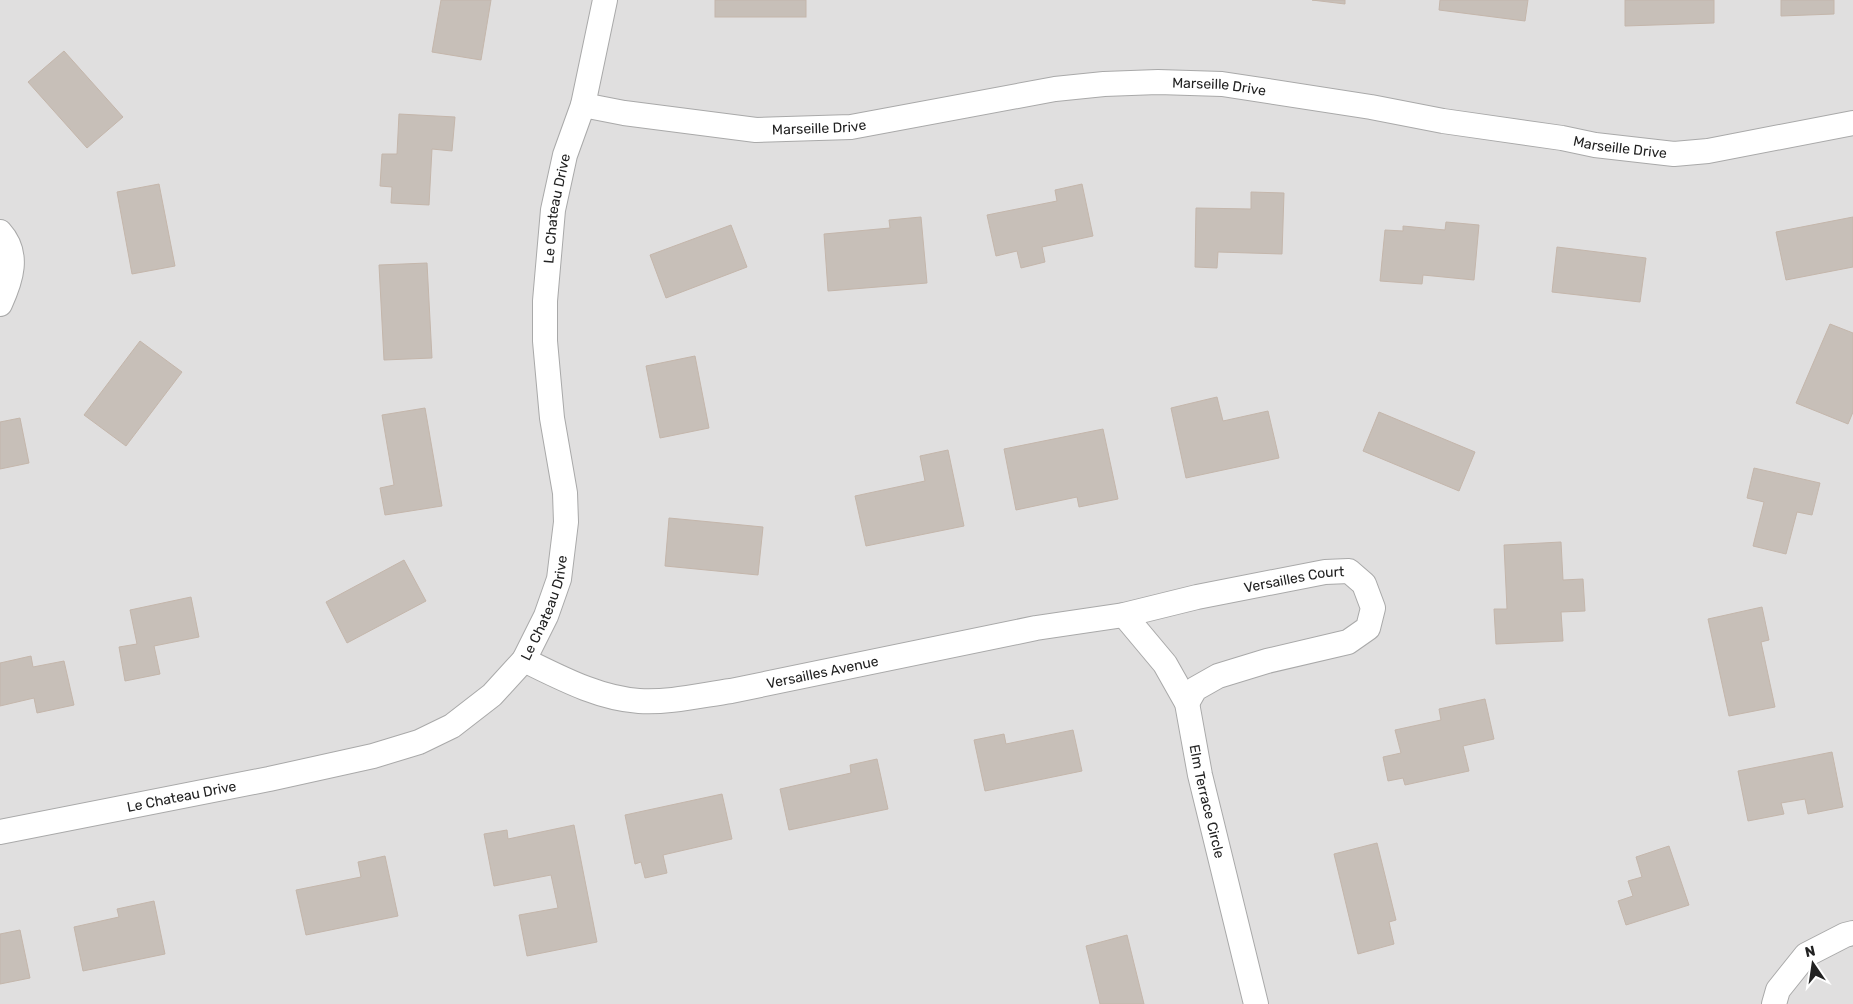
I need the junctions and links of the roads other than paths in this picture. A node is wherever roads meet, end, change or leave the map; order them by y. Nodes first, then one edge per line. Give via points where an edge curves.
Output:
1 (605, 0) edge
2 (583, 105) junction
3 (1853, 122) edge
4 (0, 232) edge
5 (0, 304) edge
6 (1124, 615) junction
7 (524, 660) junction
8 (1187, 703) junction
9 (0, 832) edge
10 (1853, 933) edge
11 (1256, 1004) edge
12 (1774, 1004) edge

1 - 2 street, Le Chateau Drive
2 - 3 street, Marseille Drive via 756,130 851,127 1055,89 1158,82 1222,84 1595,145 1674,154 1708,151
2 - 7 street, Le Chateau Drive via 565,154 553,210 545,302 552,418 565,493 563,551 559,579 546,616
4 - 5 street via 13,258 10,283
6 - 7 street, Versailles Avenue via 1036,628 731,691 682,698 640,701 604,695 568,682
6 - 8 street, Elm Terrace Circle via 1165,664
6 - 8 street, Versailles Court via 1325,572 1349,571 1364,584 1373,608 1368,628 1348,642 1218,676 1195,689
7 - 9 street, Le Chateau Drive via 492,695 452,726 419,742 269,780
8 - 11 street, Elm Terrace Circle via 1200,775
10 - 12 street via 1806,955 1778,990

